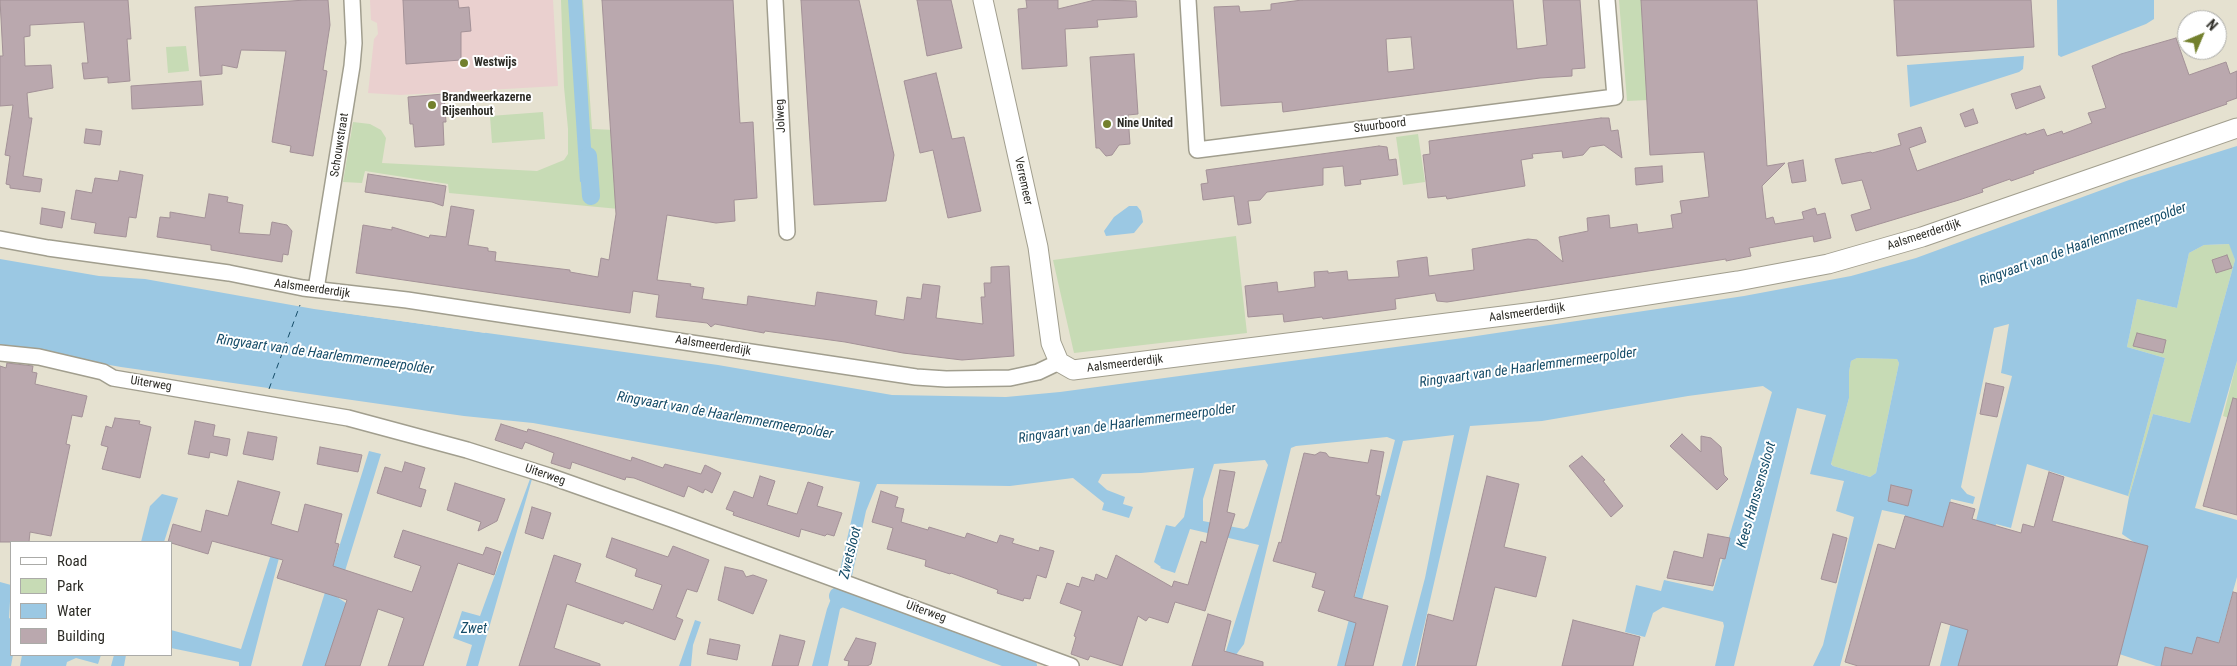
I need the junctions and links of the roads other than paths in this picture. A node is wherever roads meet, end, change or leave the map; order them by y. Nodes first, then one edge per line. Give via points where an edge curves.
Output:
1 (352, 0) edge
2 (775, 0) edge
3 (983, 0) edge
4 (1188, 0) edge
5 (1607, 0) edge
6 (2237, 128) edge
7 (787, 232) dead end
8 (0, 239) edge
9 (316, 289) junction
10 (0, 353) edge
11 (1059, 362) junction
12 (1070, 666) edge

1 - 9 street, Schouwstraat via 352,66
2 - 7 street, Jolweg
3 - 11 street, Verremeer via 1038,247 1051,344
4 - 5 street, Stuurboord via 1197,150 1615,97
6 - 11 street, Aalsmeerderdijk via 1922,238 1828,264 1532,313 1073,370
8 - 9 street, Aalsmeerderdijk
9 - 11 street, Aalsmeerderdijk via 946,379 1010,378 1038,372
10 - 12 street, Uiterweg via 39,357 103,372 113,378 348,418 467,450 852,584

